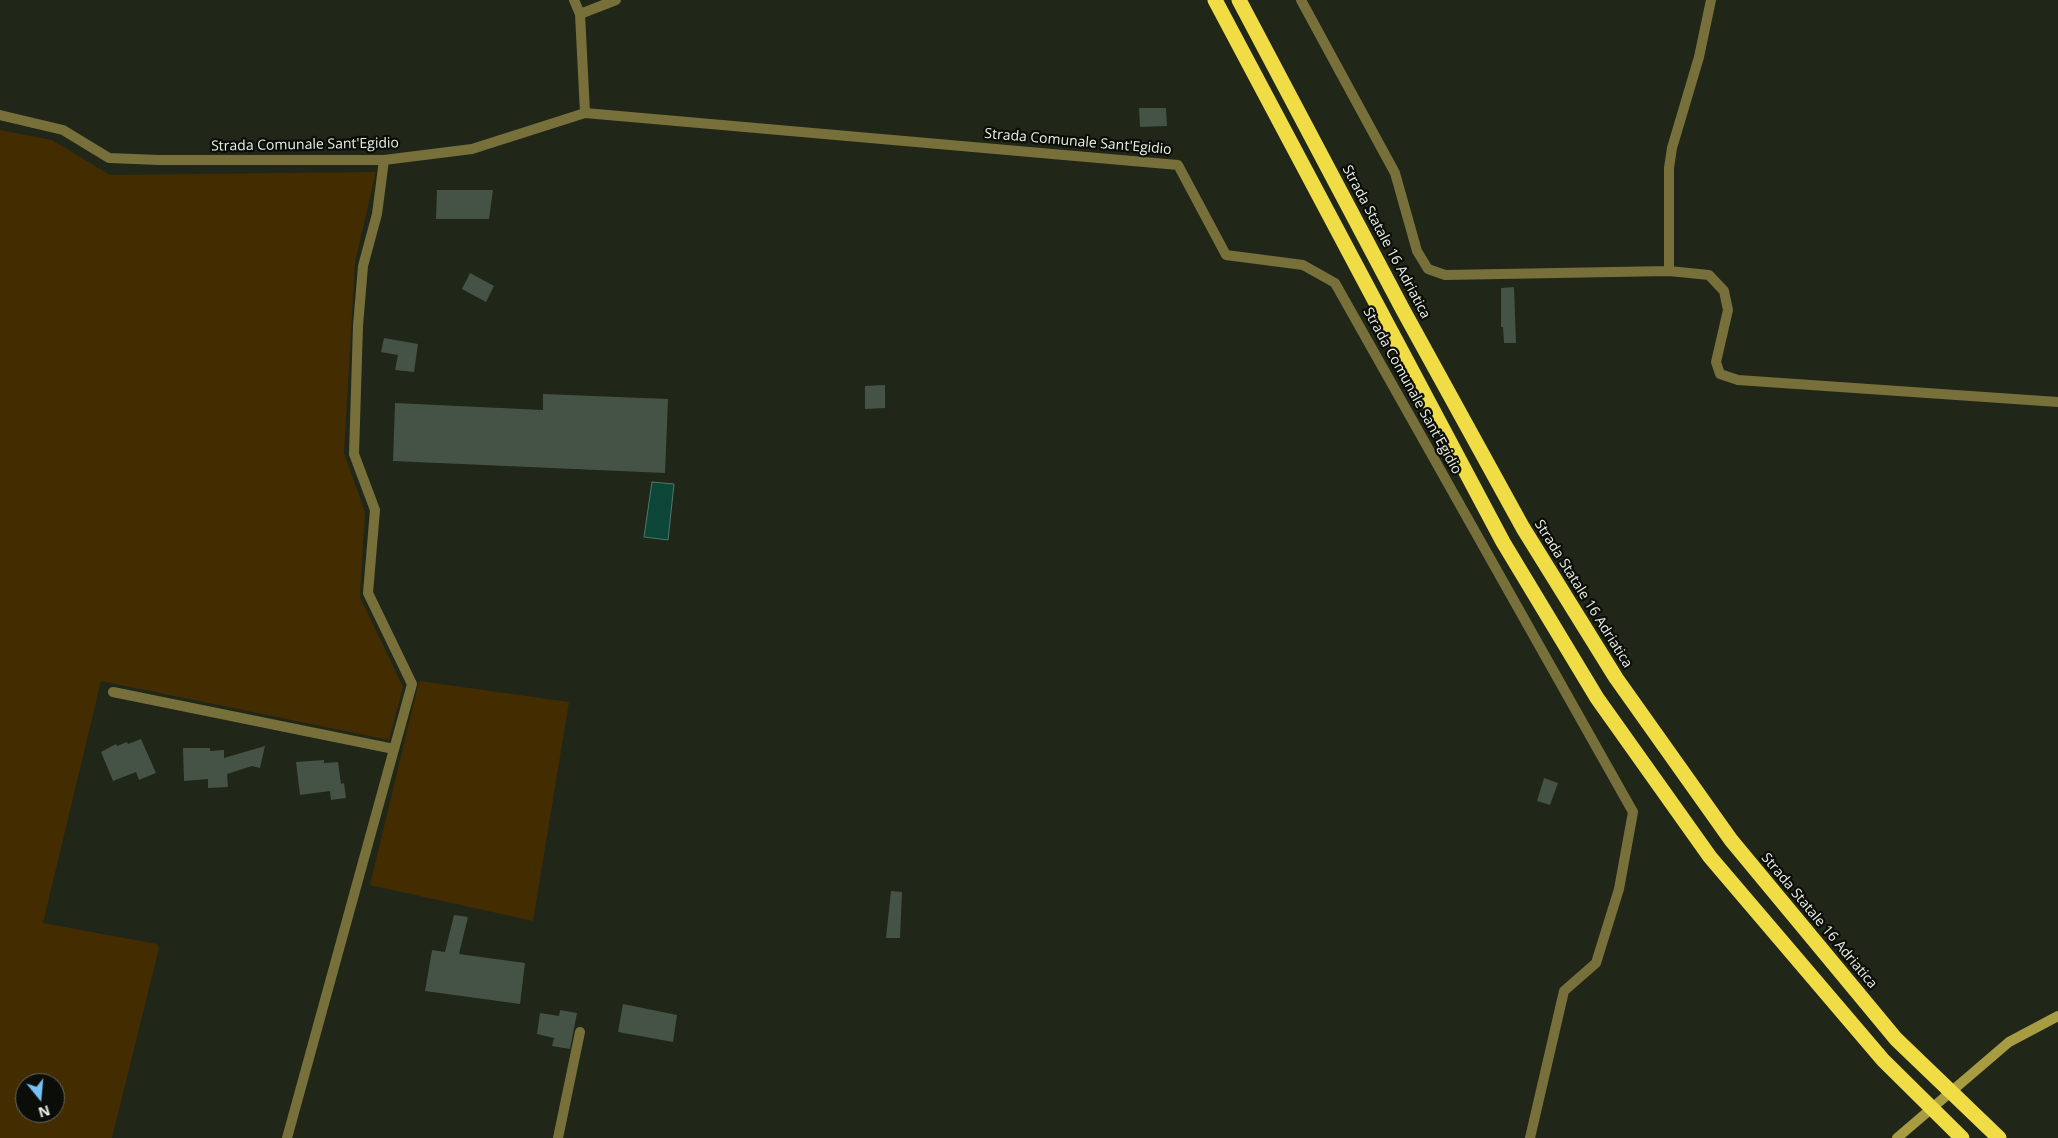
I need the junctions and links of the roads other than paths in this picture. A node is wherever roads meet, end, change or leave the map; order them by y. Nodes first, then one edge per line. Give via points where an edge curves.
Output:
1 (574, 0) edge
2 (616, 0) edge
3 (1215, 0) edge
4 (1238, 0) edge
5 (1301, 0) edge
6 (1710, 0) edge
7 (580, 14) junction
8 (585, 113) junction
9 (0, 115) edge
10 (384, 160) junction
11 (1669, 271) junction
12 (2058, 402) edge
13 (113, 692) dead end
14 (394, 749) junction
15 (2058, 1016) edge
16 (580, 1032) dead end
17 (287, 1138) edge
18 (558, 1138) edge
19 (1530, 1138) edge
20 (1897, 1138) edge
21 (1962, 1138) edge
22 (1999, 1138) edge

1 - 7 street
2 - 7 street
3 - 21 highway via 1503,542 1597,698 1710,857 1883,1060
4 - 22 highway, Strada Statale 16 Adriatica via 1523,528 1616,678 1731,840 1896,1040
5 - 11 street via 1395,173 1417,251 1428,269 1445,274
6 - 11 street via 1699,56 1672,148 1669,168
7 - 8 street
8 - 10 street, Strada Comunale Sant'Egidio via 472,149
8 - 19 street, Strada Comunale Sant'Egidio via 1178,165 1226,255 1303,265 1335,284 1633,812 1619,889 1596,963 1564,991
9 - 10 street, Strada Comunale Sant'Egidio via 63,130 110,158
10 - 14 street via 377,214 363,266 354,454 375,510 368,593 412,684
11 - 12 street via 1709,275 1724,291 1728,310 1716,362 1720,374 1738,380
13 - 14 street
14 - 17 street
15 - 20 street via 2009,1042
16 - 18 street

